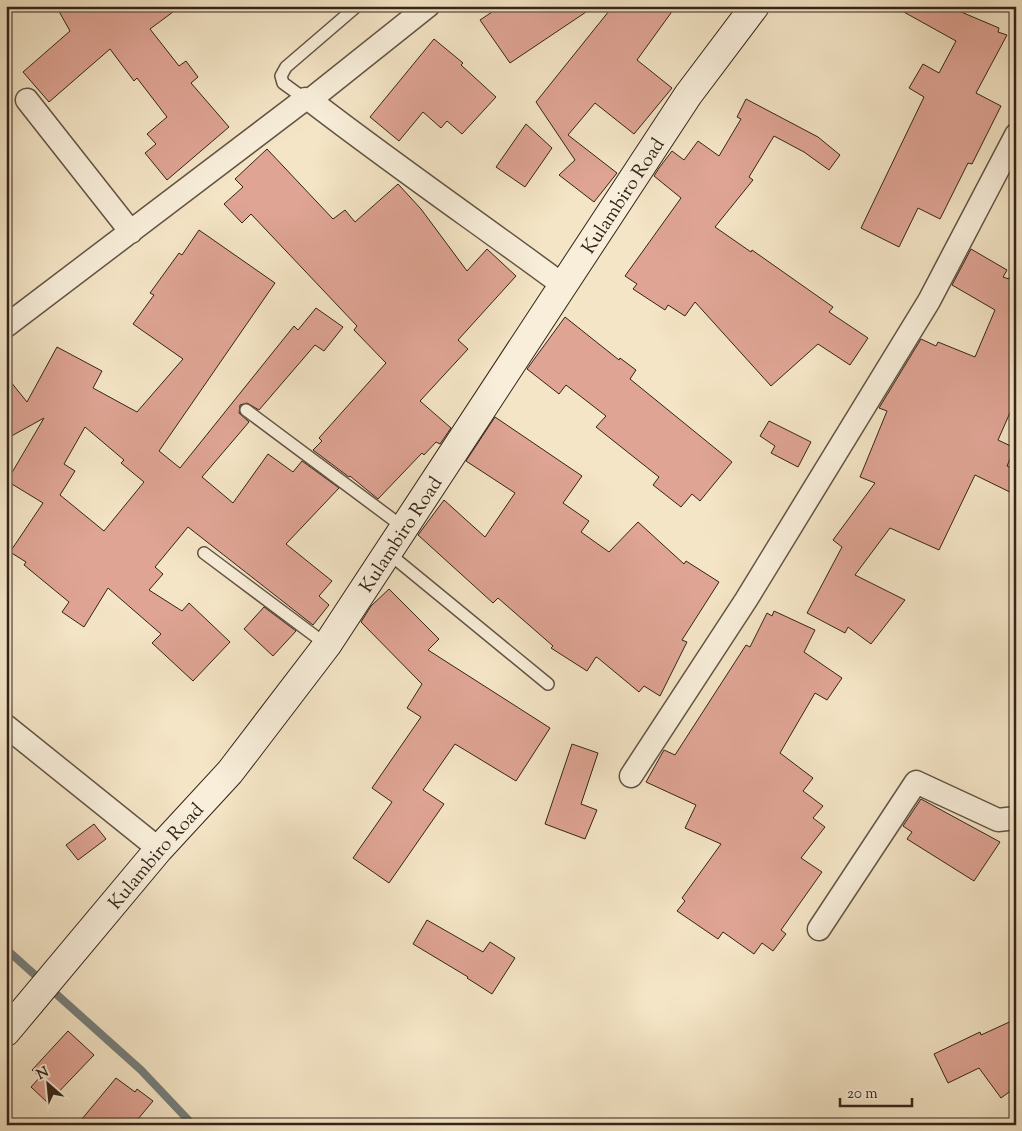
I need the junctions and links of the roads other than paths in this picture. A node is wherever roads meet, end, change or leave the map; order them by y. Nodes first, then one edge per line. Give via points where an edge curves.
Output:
1 (428, 6) edge
2 (755, 6) edge
3 (349, 8) edge
4 (307, 99) junction
5 (27, 100) dead end
6 (1016, 135) edge
7 (131, 232) junction
8 (564, 286) junction
9 (6, 326) edge
10 (246, 410) dead end
11 (403, 527) junction
12 (387, 552) junction
13 (204, 553) dead end
14 (327, 645) junction
15 (548, 684) dead end
16 (6, 726) edge
17 (631, 776) dead end
18 (1016, 818) edge
19 (159, 849) junction
20 (819, 929) dead end
21 (6, 1032) edge

1 - 4 street
2 - 8 street, Kulambiro Road via 688,95
3 - 4 lane via 286,67 281,76 283,83
4 - 7 street
4 - 8 street
5 - 7 street
6 - 17 street via 929,301 746,600
7 - 9 street
8 - 11 street, Kulambiro Road
10 - 11 lane
11 - 12 street, Kulambiro Road
12 - 14 street, Kulambiro Road
12 - 15 lane
13 - 14 lane
14 - 19 street, Kulambiro Road via 230,772
16 - 19 street
18 - 20 street via 998,820 916,782
19 - 21 street, Kulambiro Road

